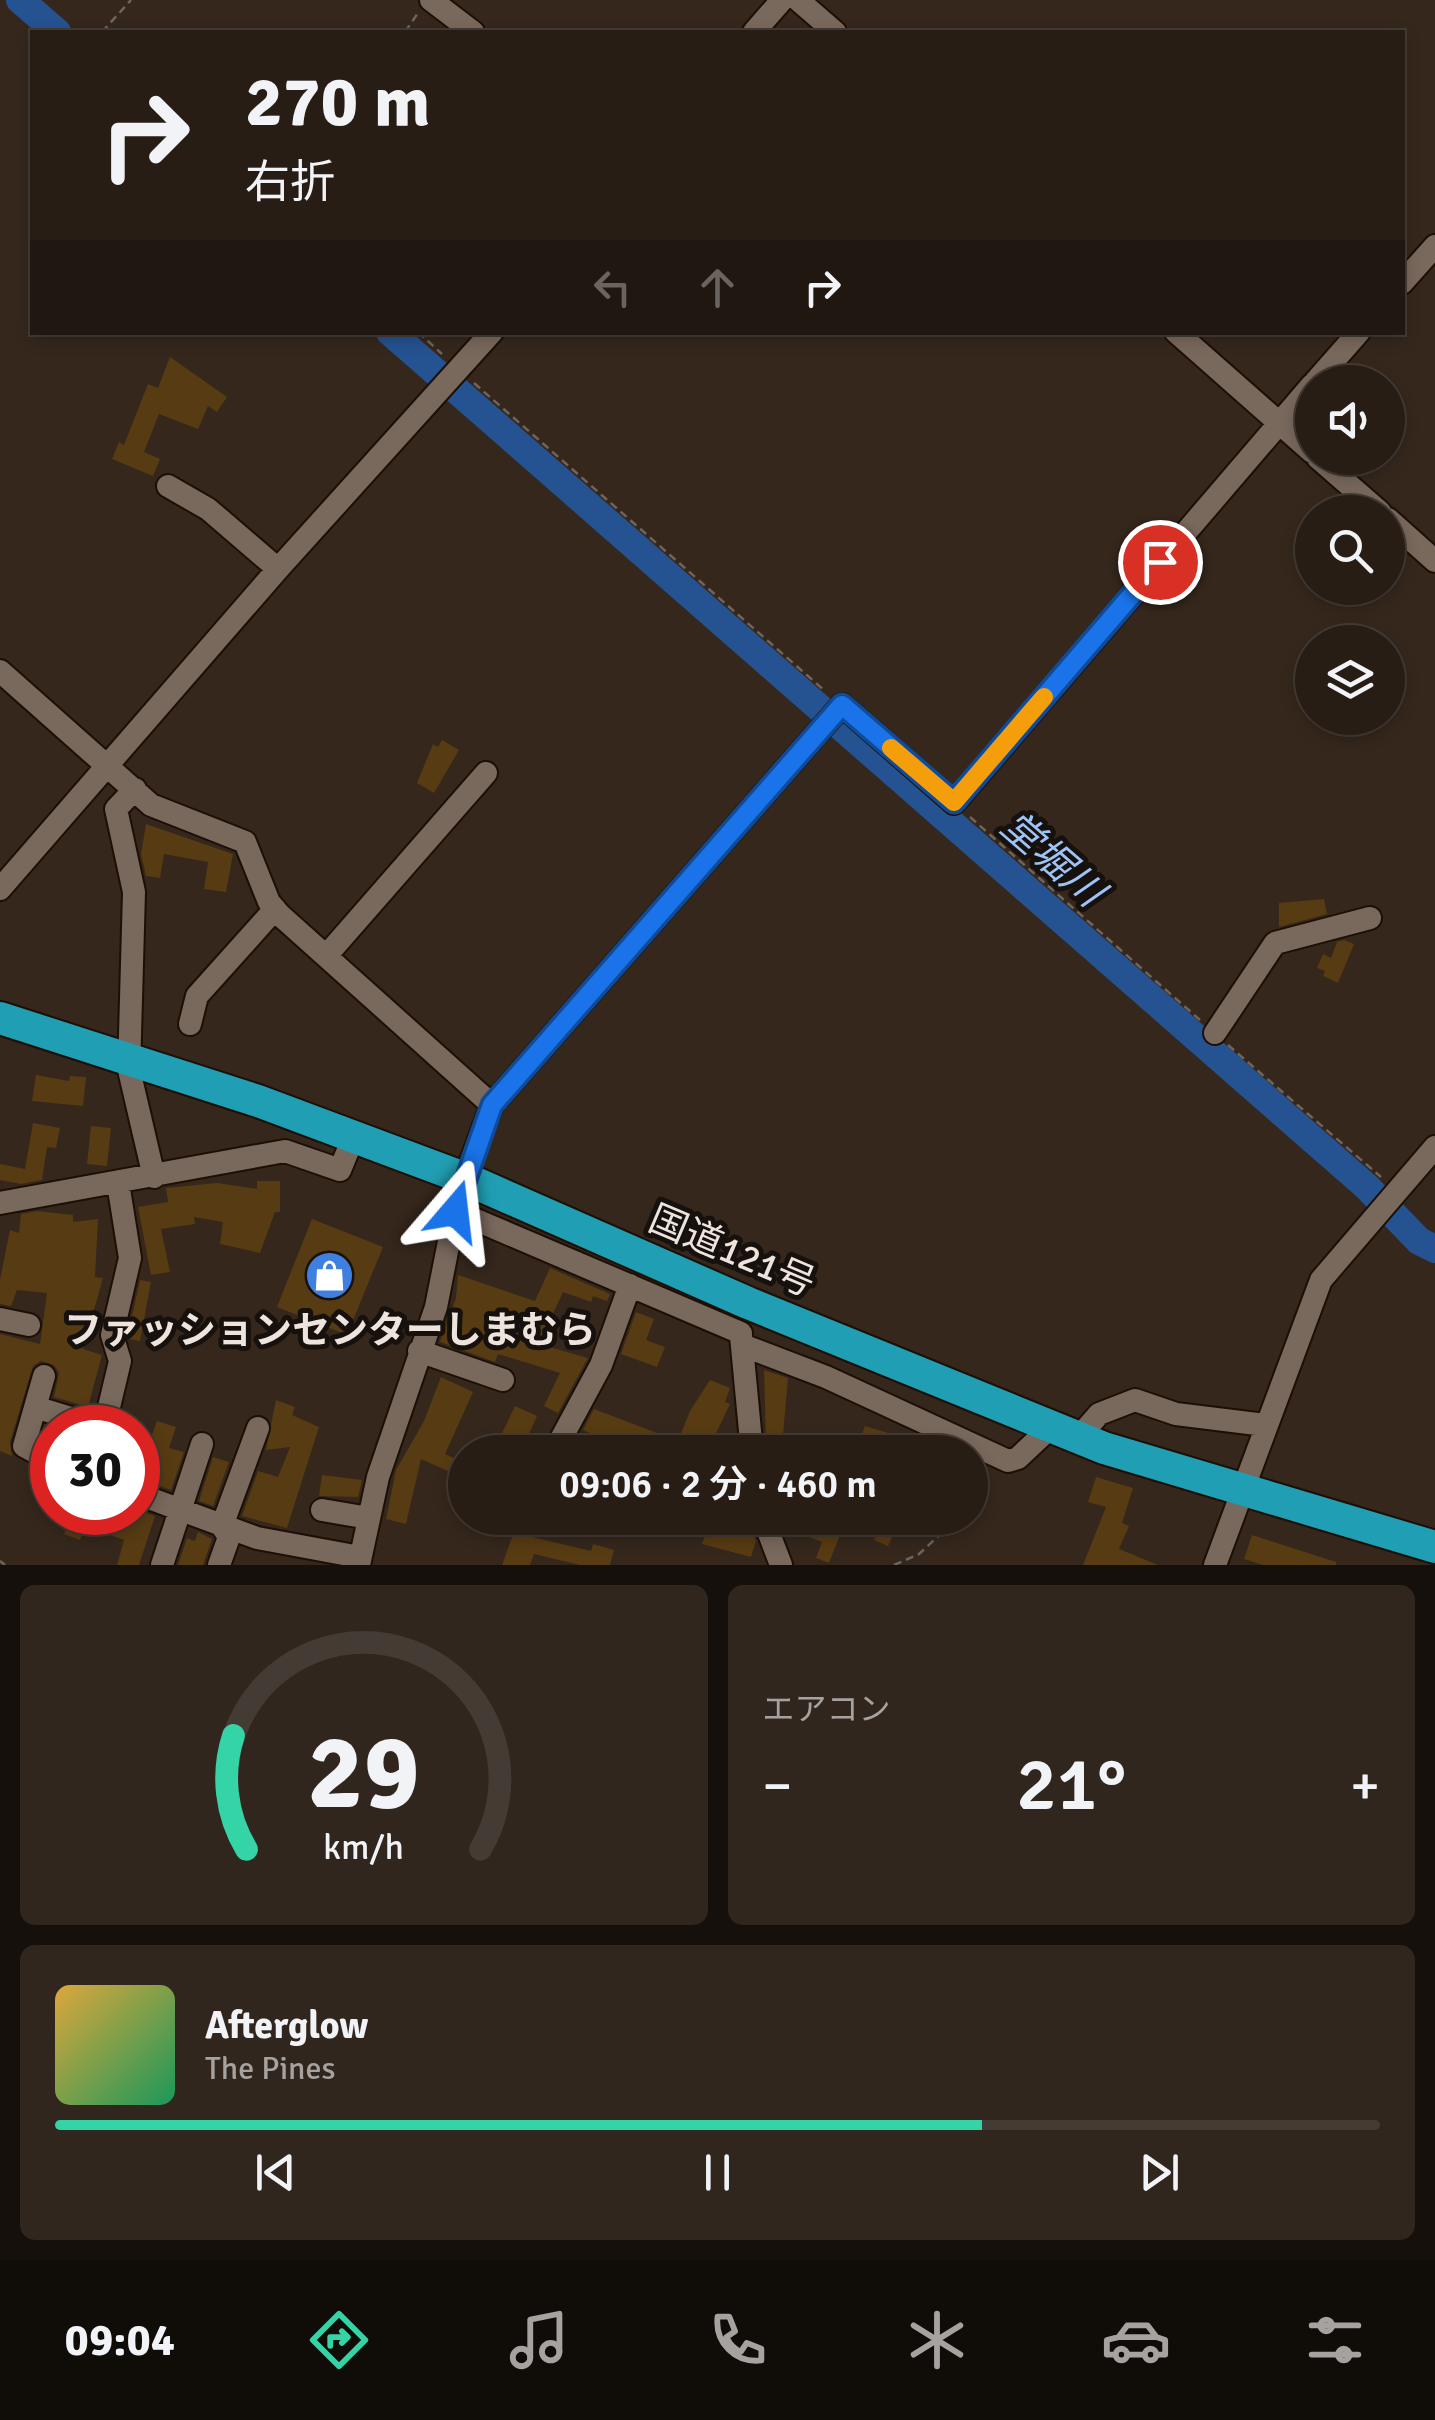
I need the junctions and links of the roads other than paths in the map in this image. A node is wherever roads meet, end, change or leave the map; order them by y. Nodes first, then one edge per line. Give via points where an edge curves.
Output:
1 (429, 0) edge
2 (782, 0) edge
3 (798, 0) edge
4 (470, 30) edge
5 (756, 30) edge
6 (833, 30) edge
7 (1435, 246) edge
8 (1405, 279) edge
9 (489, 335) edge
10 (1179, 335) edge
11 (1356, 335) edge
12 (1330, 365) edge
13 (1295, 405) edge
14 (1279, 423) junction
15 (1295, 437) edge
16 (1338, 475) edge
17 (168, 486) dead end
18 (1360, 495) edge
19 (1405, 534) edge
20 (1435, 561) edge
21 (278, 569) junction
22 (0, 670) edge
23 (109, 766) junction
24 (486, 772) dead end
25 (134, 790) junction
26 (0, 890) edge
27 (275, 909) junction
28 (1370, 918) dead end
29 (326, 956) junction
30 (0, 1018) edge
31 (190, 1024) dead end
32 (1215, 1033) road end
33 (129, 1058) junction
34 (492, 1105) junction
35 (353, 1138) junction
36 (1435, 1148) edge
37 (154, 1177) junction
38 (464, 1178) junction
39 (118, 1184) junction
40 (0, 1203) edge
41 (455, 1211) junction
42 (630, 1285) junction
43 (0, 1319) edge
44 (29, 1325) dead end
45 (744, 1327) junction
46 (419, 1351) junction
47 (44, 1376) dead end
48 (503, 1380) dead end
49 (39, 1405) edge
50 (109, 1405) edge
51 (1265, 1425) junction
52 (258, 1428) dead end
53 (1065, 1431) junction
54 (572, 1435) edge
55 (751, 1435) edge
56 (202, 1444) dead end
57 (1242, 1492) junction
58 (160, 1503) edge
59 (322, 1510) dead end
60 (182, 1512) junction
61 (369, 1518) junction
62 (222, 1526) junction
63 (769, 1535) edge
64 (1435, 1547) edge
65 (310, 1558) edge
66 (360, 1561) edge
67 (162, 1565) edge
68 (219, 1565) edge
69 (780, 1565) edge
70 (1215, 1565) edge

1 - 4 street
2 - 5 street
3 - 6 street
7 - 8 street
9 - 21 street
10 - 14 street
11 - 12 street
13 - 14 street
14 - 15 street
14 - 34 street via 954,802 842,705
16 - 18 street
17 - 21 street via 208,509
19 - 20 street
21 - 23 street
22 - 23 street
23 - 25 street
23 - 26 street
24 - 29 street
25 - 27 street via 162,812 245,842
25 - 33 street via 116,809 134,892
27 - 29 street
27 - 31 street via 198,996
28 - 32 street via 1275,943
29 - 34 street
30 - 33 highway, 国道121号
33 - 35 highway, 国道121号
33 - 37 street
34 - 38 street
35 - 37 street via 340,1170 284,1150
35 - 38 highway, 国道121号
36 - 51 street via 1321,1280
37 - 39 street
38 - 41 street
38 - 45 highway, 国道121号
39 - 40 street
39 - 50 street via 130,1258 112,1335 120,1361
41 - 42 street
41 - 46 street via 436,1308
42 - 45 street
42 - 54 street
43 - 44 street
45 - 53 highway, 国道121号
45 - 53 street via 826,1377 1008,1460
45 - 55 street
46 - 48 street
46 - 61 street
47 - 49 street
51 - 53 street via 1176,1414 1134,1400
51 - 57 street
52 - 62 street
53 - 57 highway, 国道121号
56 - 60 street
57 - 64 highway, 国道121号
57 - 70 street
58 - 60 street
59 - 61 street
60 - 62 street
60 - 67 street
61 - 66 street
62 - 65 street
62 - 68 street via 228,1537
63 - 69 street
65 - 66 street

